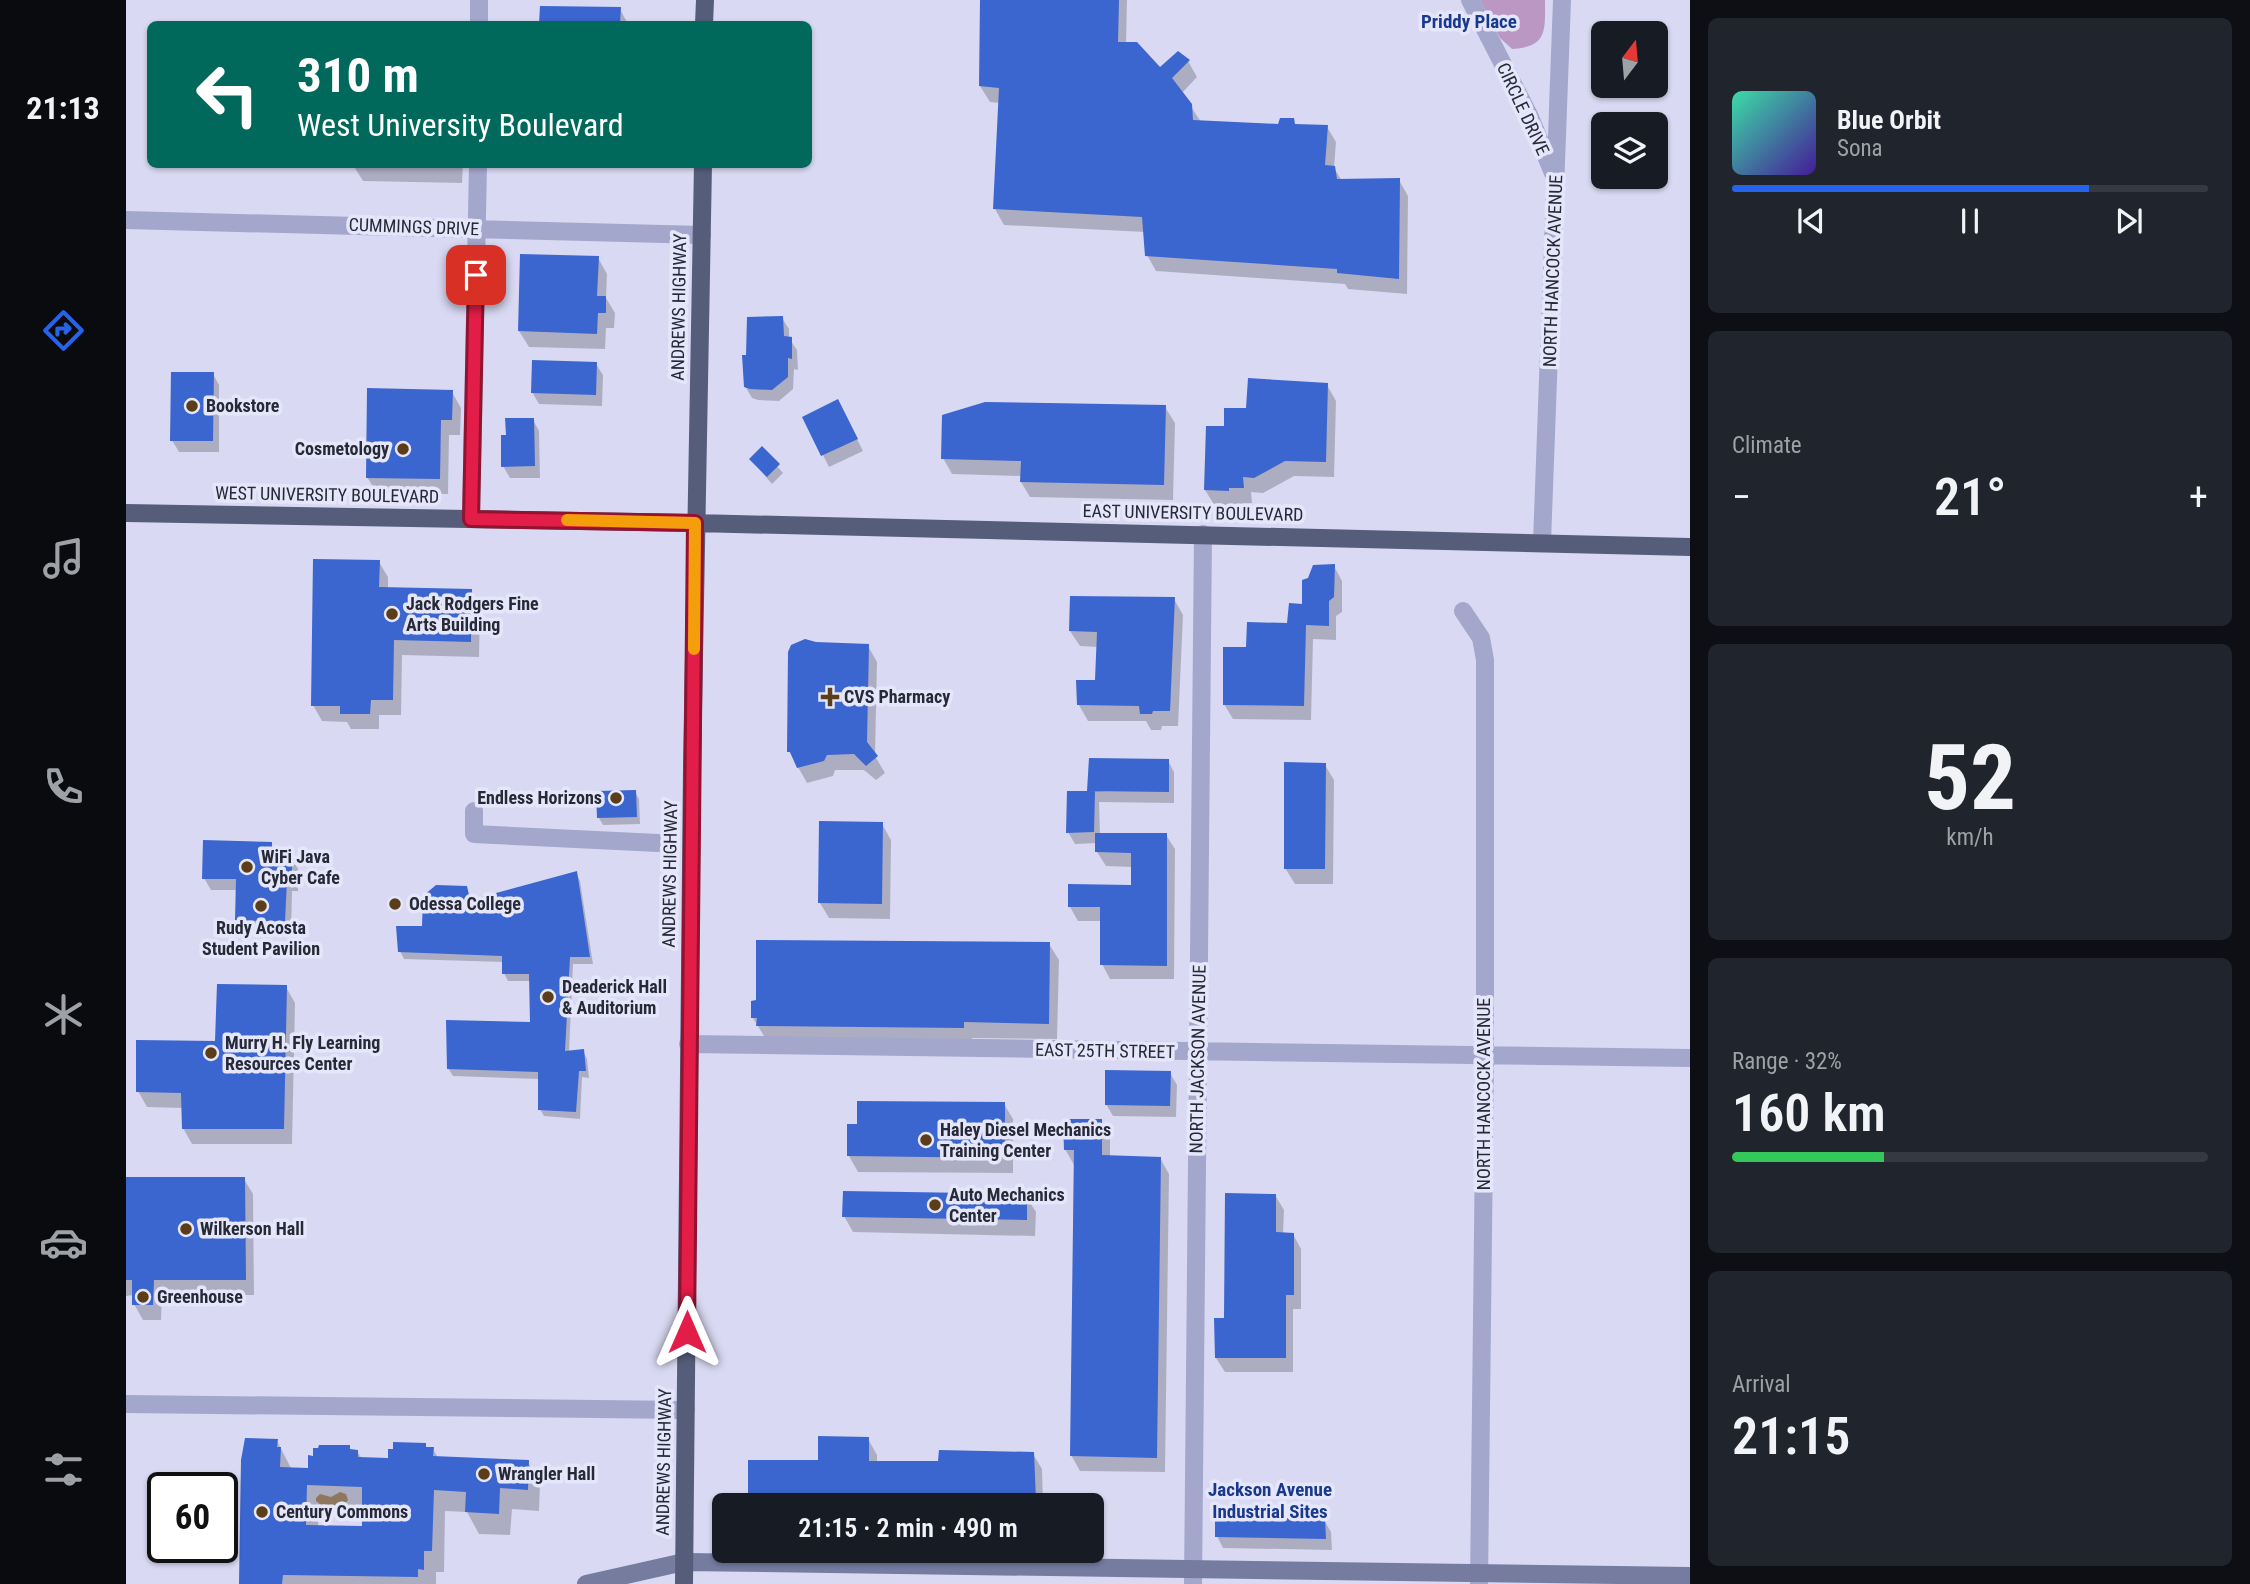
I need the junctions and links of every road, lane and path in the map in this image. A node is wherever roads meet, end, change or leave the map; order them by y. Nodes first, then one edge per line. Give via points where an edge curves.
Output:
1 (479, 0) edge
2 (705, 0) edge
3 (1470, 0) edge
4 (1562, 0) edge
5 (479, 21) edge
6 (704, 21) edge
7 (478, 168) edge
8 (703, 168) edge
9 (1556, 181) junction
10 (126, 219) edge
11 (477, 229) junction
12 (702, 235) junction
13 (126, 513) edge
14 (471, 519) junction
15 (695, 523) junction
16 (1203, 534) junction
17 (1542, 542) junction
18 (1690, 547) edge
19 (1463, 611) dead end
20 (474, 811) dead end
21 (659, 843) dead end
22 (688, 1044) junction
23 (1198, 1052) junction
24 (1485, 1056) junction
25 (1690, 1058) edge
26 (126, 1404) edge
27 (686, 1410) junction
28 (684, 1562) junction
29 (1690, 1576) edge
30 (1193, 1577) edge
31 (1479, 1578) edge
32 (586, 1584) edge
33 (684, 1584) edge

1 - 5 street
2 - 6 main road
3 - 9 street, CIRCLE DRIVE via 1529,115
4 - 9 street, NORTH HANCOCK AVENUE
7 - 11 street
8 - 12 main road, ANDREWS HIGHWAY
9 - 17 street, NORTH HANCOCK AVENUE
10 - 11 street, CUMMINGS DRIVE
11 - 12 street, CUMMINGS DRIVE
11 - 14 street
12 - 15 main road, ANDREWS HIGHWAY
13 - 14 main road, WEST UNIVERSITY BOULEVARD
14 - 15 main road, WEST UNIVERSITY BOULEVARD
15 - 16 main road, EAST UNIVERSITY BOULEVARD
15 - 22 main road, ANDREWS HIGHWAY
16 - 17 main road, EAST UNIVERSITY BOULEVARD
16 - 23 street, NORTH JACKSON AVENUE
17 - 18 main road, EAST UNIVERSITY BOULEVARD
19 - 24 street, NORTH HANCOCK AVENUE via 1481,638 1485,660
20 - 21 street via 474,834
22 - 23 street, EAST 25TH STREET
22 - 27 main road, ANDREWS HIGHWAY
23 - 24 street, EAST 25TH STREET
23 - 30 street, NORTH JACKSON AVENUE
24 - 25 street, EAST 25TH STREET
24 - 31 street, NORTH HANCOCK AVENUE
26 - 27 street
27 - 28 main road, ANDREWS HIGHWAY
28 - 30 street
28 - 32 street
28 - 33 main road, ANDREWS HIGHWAY
29 - 31 street
30 - 31 street

